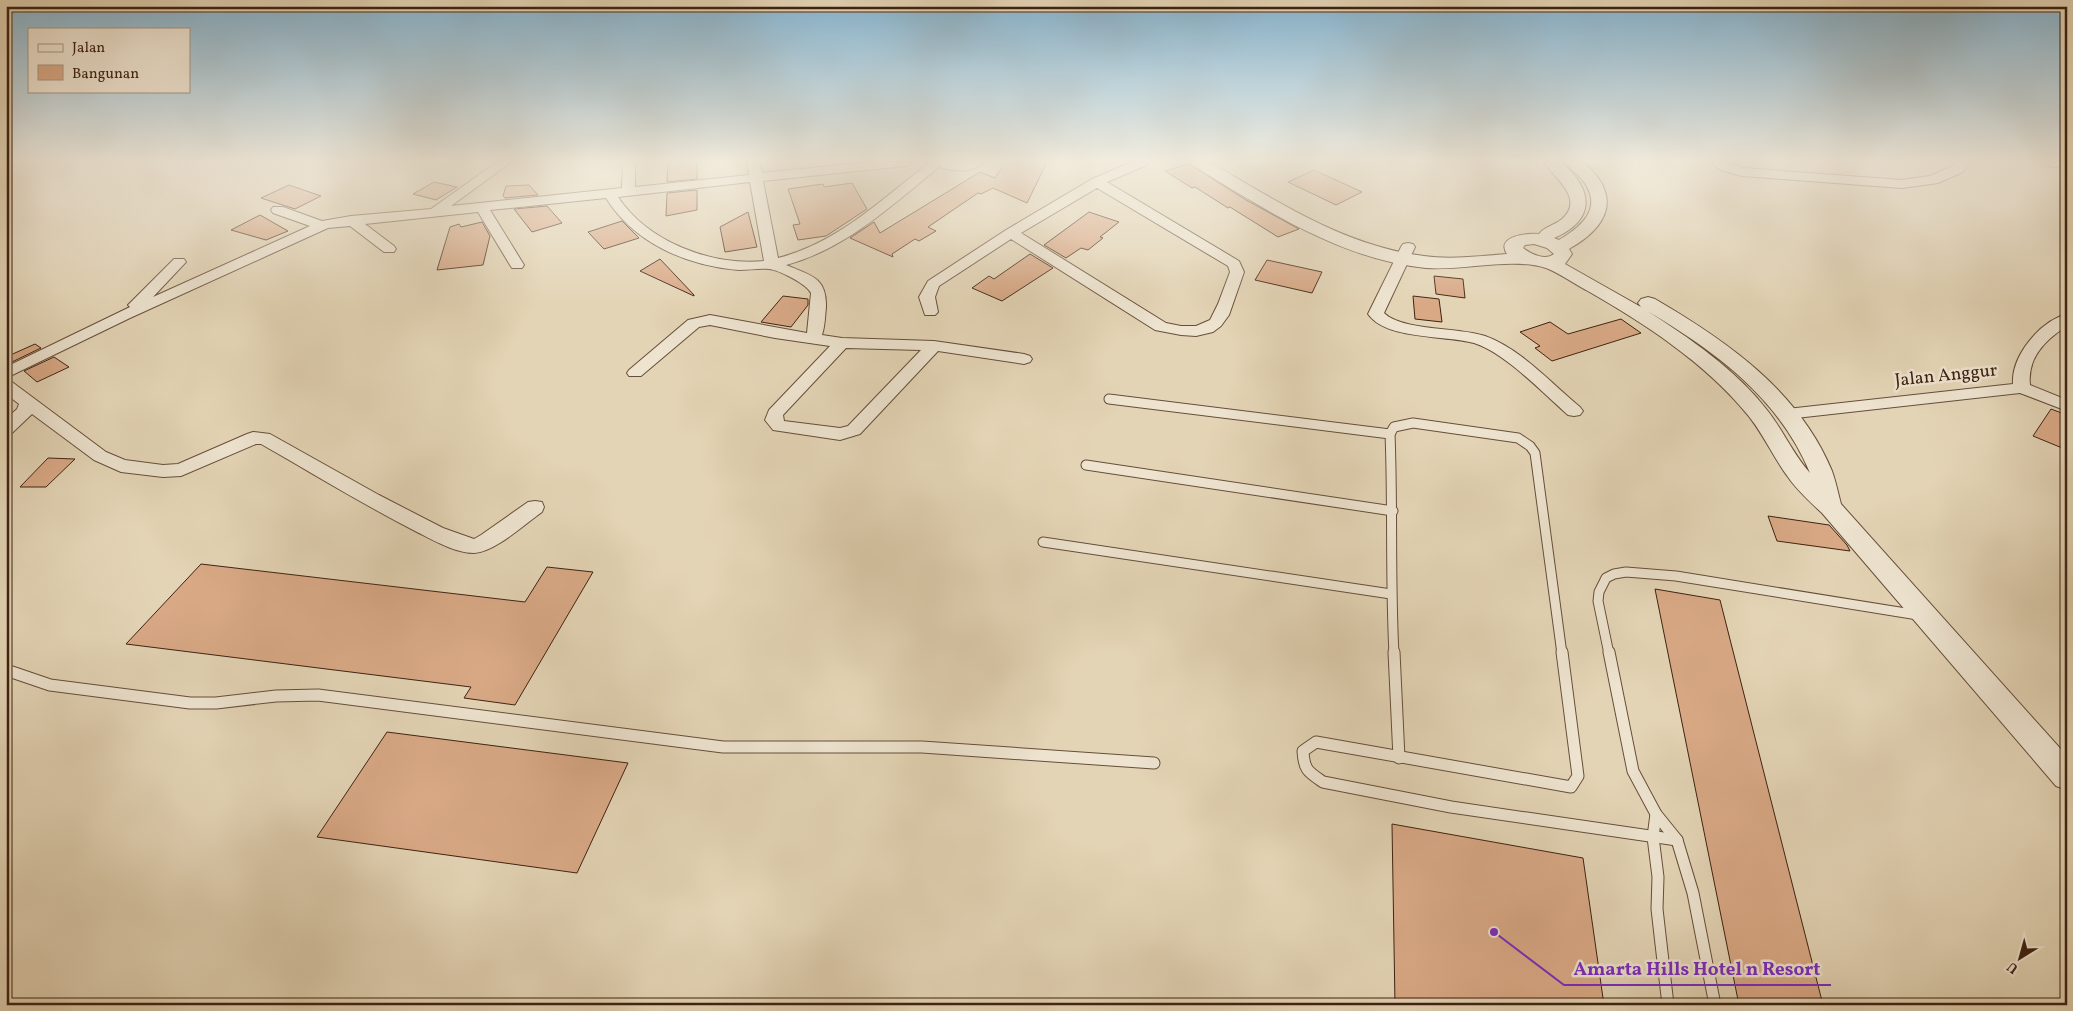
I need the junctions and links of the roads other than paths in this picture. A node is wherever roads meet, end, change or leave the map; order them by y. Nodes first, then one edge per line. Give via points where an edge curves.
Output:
1 (439, 209) edge
2 (452, 209) edge
3 (483, 209) edge
4 (618, 209) edge
5 (763, 209) edge
6 (879, 209) edge
7 (1051, 209) edge
8 (1142, 209) edge
9 (1283, 209) edge
10 (1308, 209) edge
11 (1578, 209) edge
12 (1599, 209) edge
13 (278, 210) dead end
14 (436, 211) junction
15 (351, 220) junction
16 (321, 225) junction
17 (1011, 233) junction
18 (1535, 238) junction
19 (389, 249) dead end
20 (1406, 253) junction
21 (1519, 254) junction
22 (1557, 255) junction
23 (179, 262) dead end
24 (772, 264) junction
25 (518, 265) dead end
26 (930, 312) dead end
27 (1652, 314) junction
28 (125, 315) junction
29 (2067, 320) edge
30 (813, 339) junction
31 (842, 343) junction
32 (934, 346) junction
33 (1024, 358) dead end
34 (6, 373) edge
35 (635, 373) dead end
36 (6, 386) edge
37 (2022, 388) junction
38 (1109, 399) dead end
39 (28, 403) junction
40 (2067, 406) edge
41 (1574, 411) dead end
42 (1787, 414) junction
43 (6, 429) edge
44 (1390, 434) junction
45 (1086, 465) dead end
46 (1800, 476) junction
47 (1823, 478) junction
48 (535, 507) dead end
49 (1830, 507) junction
50 (1393, 511) junction
51 (1043, 542) dead end
52 (1392, 594) junction
53 (1927, 616) junction
54 (6, 670) edge
55 (1400, 758) junction
56 (1154, 763) dead end
57 (2067, 777) edge
58 (1656, 814) junction
59 (1653, 837) junction
60 (1677, 840) junction
61 (1668, 1005) edge
62 (1715, 1005) edge

1 - 14 street
2 - 14 street
3 - 25 street
4 - 24 street via 631,223 668,246 738,266
5 - 24 street
6 - 24 street via 803,254
7 - 17 street
8 - 17 street via 1234,264 1237,272 1220,319 1211,327 1198,332 1161,327
9 - 20 street via 1352,246
10 - 20 street via 1347,231
11 - 18 street via 1570,224
12 - 22 street via 1583,232
13 - 16 street
14 - 15 street
15 - 16 street
15 - 19 street
16 - 28 street
17 - 26 street via 933,284 926,297
18 - 21 street via 1514,243
18 - 22 street via 1549,242
20 - 21 street via 1445,263
20 - 41 street via 1376,314 1378,318 1390,325 1490,343
21 - 22 street via 1536,262
22 - 27 street
23 - 28 street
24 - 30 street via 816,287 819,293
27 - 42 street via 1686,325 1728,354 1771,393
27 - 46 street via 1754,408
28 - 34 street
29 - 37 street, Jalan Anggur via 2055,327 2028,354 2020,371
30 - 31 street
30 - 35 street via 702,320 694,323
31 - 32 street
31 - 32 street via 775,414 776,424 840,434 854,430
32 - 33 street
36 - 39 street
37 - 40 street
37 - 42 street, Jalan Anggur
38 - 44 lane
39 - 43 street via 25,411
39 - 48 street via 100,456 121,466 181,470 253,438 264,438 426,529 467,546 483,542
42 - 47 street via 1801,433
44 - 50 lane
44 - 55 lane via 1394,426 1413,423 1518,438 1535,453 1578,776 1571,787
45 - 50 lane
46 - 47 street
46 - 49 street
47 - 49 street
49 - 53 street
50 - 52 lane
51 - 52 lane
52 - 55 lane
53 - 57 street
53 - 58 lane via 1678,577 1638,573 1614,574 1604,579 1599,586 1598,601 1633,771
54 - 56 lane via 50,685 190,702 318,695 723,747 922,747
55 - 59 lane via 1316,742 1303,752 1304,766 1323,782 1451,807
58 - 59 lane
58 - 60 lane
59 - 60 lane
59 - 61 lane
60 - 62 lane via 1693,893

